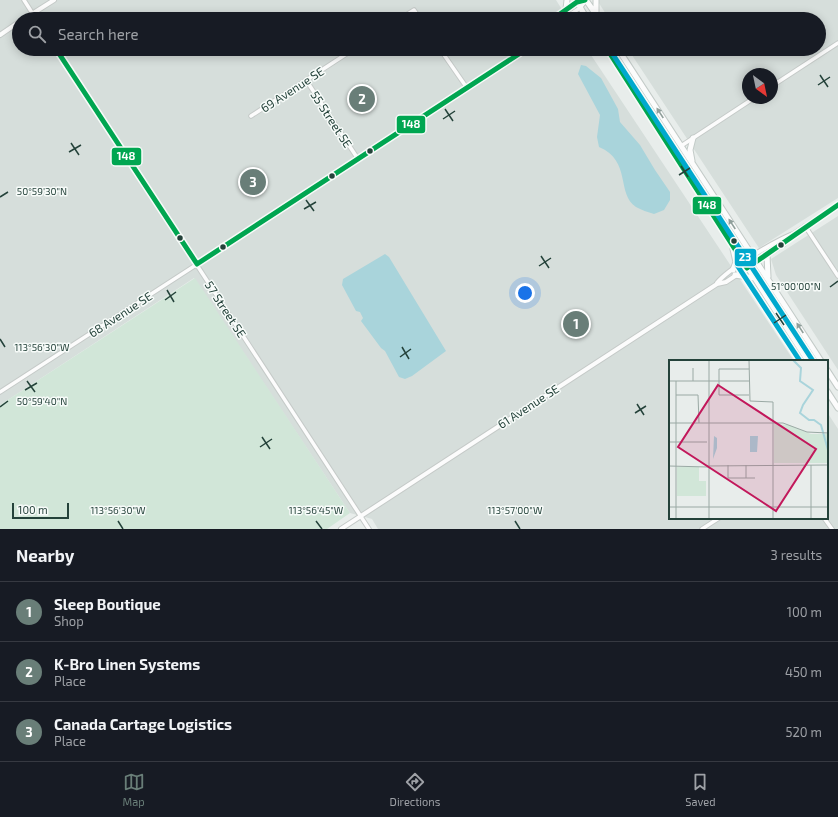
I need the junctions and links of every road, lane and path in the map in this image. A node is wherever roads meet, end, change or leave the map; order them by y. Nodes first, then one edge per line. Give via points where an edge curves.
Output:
1 (24, 0) edge
2 (54, 0) edge
3 (567, 0) edge
4 (586, 0) edge
5 (596, 0) edge
6 (576, 1) edge
7 (580, 8) junction
8 (566, 9) junction
9 (32, 12) edge
10 (35, 12) edge
11 (562, 12) edge
12 (574, 12) edge
13 (583, 12) edge
14 (594, 12) edge
15 (597, 12) edge
16 (12, 27) edge
17 (0, 35) edge
18 (838, 44) edge
19 (826, 52) edge
20 (61, 56) edge
21 (343, 56) edge
22 (445, 56) edge
23 (515, 56) edge
24 (611, 56) edge
25 (623, 56) edge
26 (819, 56) edge
27 (306, 80) junction
28 (778, 82) edge
29 (467, 88) junction
30 (745, 104) edge
31 (251, 116) dead end
32 (692, 138) junction
33 (681, 146) junction
34 (358, 158) junction
35 (692, 162) junction
36 (838, 205) edge
37 (805, 226) junction
38 (795, 233) junction
39 (733, 246) junction
40 (753, 256) junction
41 (767, 256) junction
42 (757, 262) junction
43 (196, 264) junction
44 (746, 265) junction
45 (733, 270) junction
46 (736, 275) junction
47 (838, 276) edge
48 (754, 278) junction
49 (768, 278) junction
50 (717, 284) junction
51 (807, 360) edge
52 (820, 360) edge
53 (828, 372) edge
54 (838, 387) edge
55 (0, 392) edge
56 (828, 393) edge
57 (838, 408) edge
58 (360, 516) junction
59 (717, 519) edge
60 (825, 519) edge
61 (341, 529) edge
62 (369, 529) edge
63 (702, 529) edge
64 (832, 529) edge

1 - 9 street
2 - 10 street
3 - 8 main road
4 - 6 street
4 - 7 street
4 - 14 main road
5 - 15 main road
6 - 7 main road
6 - 8 street
7 - 12 street
7 - 13 main road
8 - 11 street
16 - 17 street
18 - 19 street
20 - 43 street, 57 Street SE
21 - 27 street, 69 Avenue SE
22 - 29 street
23 - 29 street, 68 Avenue SE
24 - 39 main road
33 -> 25 main road
26 - 28 street
27 - 31 street, 69 Avenue SE
27 - 34 street, 55 Street SE
29 - 34 street, 68 Avenue SE
30 - 32 street
32 - 33 street
32 - 35 main road
33 - 35 main road
34 - 43 street, 68 Avenue SE
40 -> 35 main road
36 - 37 street, 61 Avenue SE
37 - 38 street, 61 Avenue SE
37 - 47 street
38 - 40 street, 61 Avenue SE
38 - 41 street, 61 Avenue SE
39 - 44 main road
39 - 45 main road via 736,262
40 - 42 main road
40 - 44 street, 61 Avenue SE
41 - 42 street, 61 Avenue SE
41 - 49 main road
42 - 44 street, 61 Avenue SE
42 - 49 main road
43 - 55 street, 68 Avenue SE
43 - 58 street, 57 Street SE
44 - 45 street, 61 Avenue SE
44 - 46 street, 61 Avenue SE
44 - 48 main road
45 - 50 street, 61 Avenue SE
46 - 48 main road
46 - 50 street, 61 Avenue SE via 726,282
48 - 51 main road
52 -> 49 main road
50 - 58 street, 61 Avenue SE
53 - 54 main road
56 - 57 main road
58 - 61 street, 61 Avenue SE
58 - 62 street, 57 Street SE
59 - 63 street
60 - 64 street

